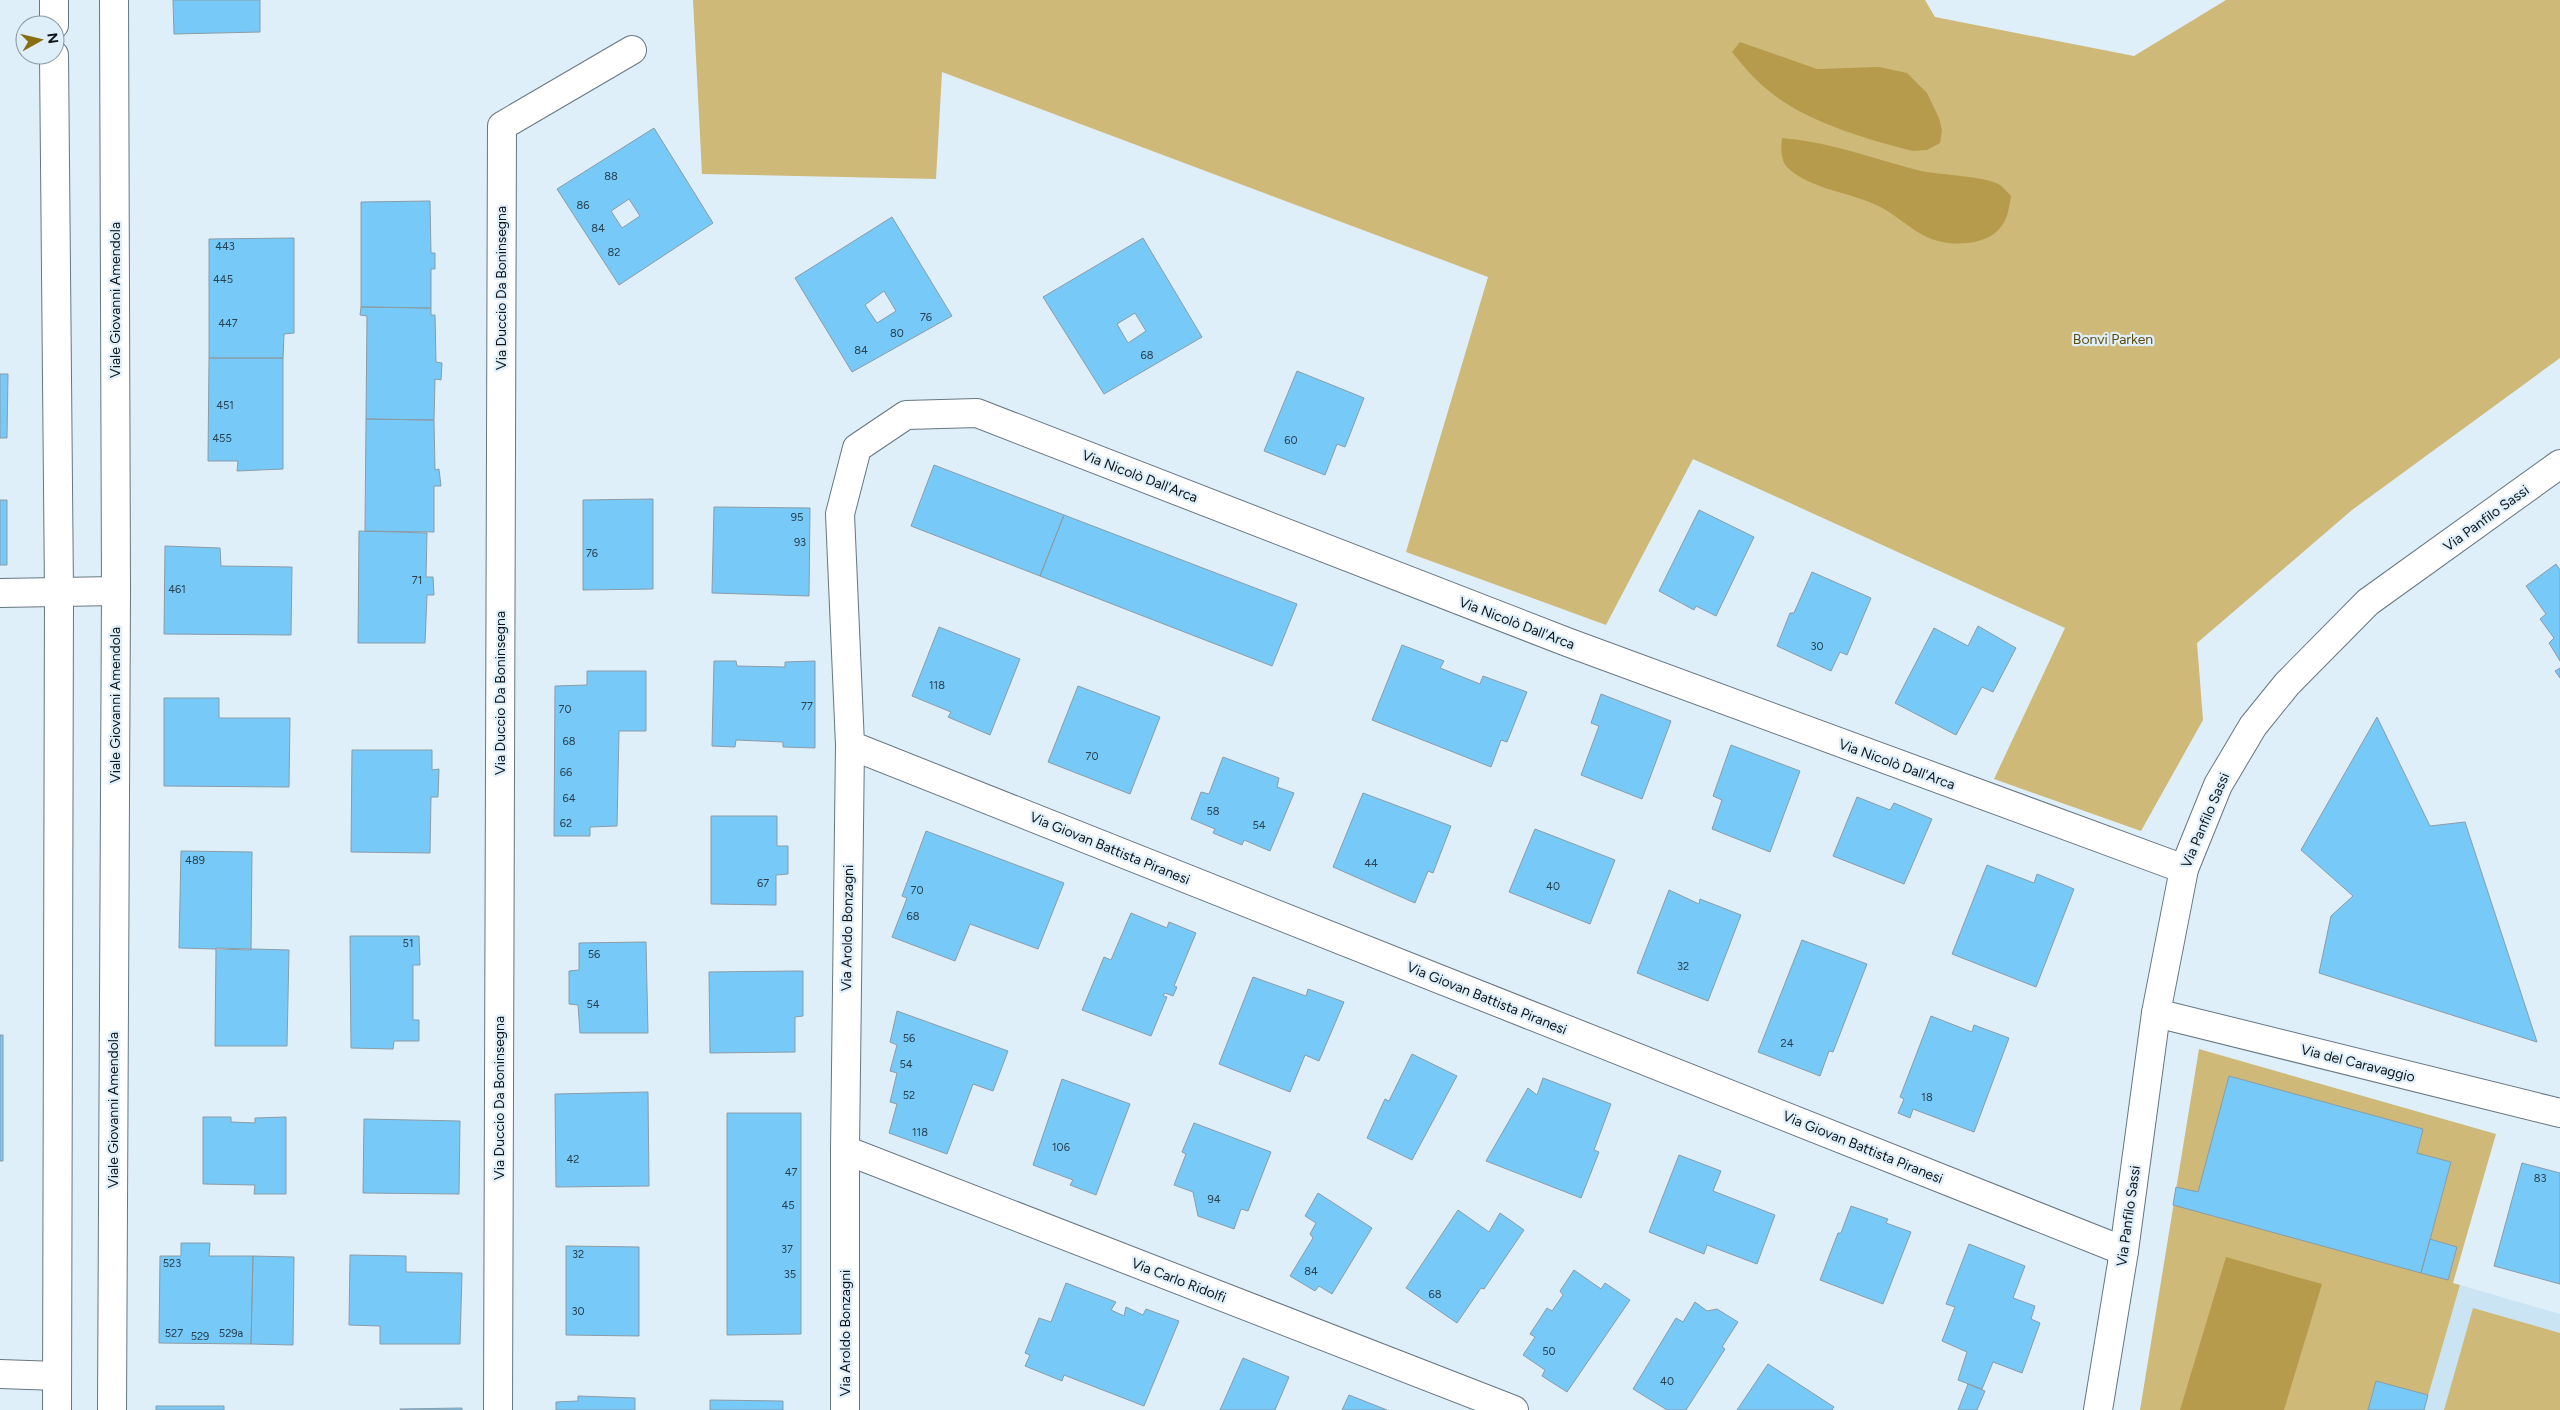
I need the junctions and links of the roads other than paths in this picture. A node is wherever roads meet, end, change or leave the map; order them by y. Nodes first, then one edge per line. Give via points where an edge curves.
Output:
1 (54, 0) edge
2 (114, 0) edge
3 (54, 15) edge
4 (632, 50) dead end
5 (54, 65) edge
6 (857, 448) joint
7 (2560, 464) edge
8 (116, 591) junction
9 (0, 593) edge
10 (59, 593) junction
11 (850, 745) junction
12 (2184, 869) junction
13 (2156, 1013) junction
14 (2555, 1107) edge
15 (845, 1150) junction
16 (2124, 1251) junction
17 (0, 1374) edge
18 (58, 1376) junction
19 (57, 1410) edge
20 (112, 1410) edge
21 (498, 1410) edge
22 (845, 1410) edge
23 (1514, 1410) edge
24 (2098, 1410) edge

1 - 3 street
2 - 8 street, Viale Giovanni Amendola
4 - 21 street, Via Duccio Da Boninsegna via 502,126
5 - 10 street
6 - 11 street, Via Aroldo Bonzagni via 840,514
6 - 12 street, Via Nicolò Dall'Arca via 906,415 977,413 1567,642
7 - 12 street, Via Panfilo Sassi via 2368,602 2286,684 2253,726 2218,784
8 - 10 street
8 - 20 street, Viale Giovanni Amendola
9 - 10 street
10 - 18 street
11 - 15 street, Via Aroldo Bonzagni
11 - 16 street, Via Giovan Battista Piranesi
12 - 13 street, Via Panfilo Sassi
13 - 14 street, Via del Caravaggio
13 - 16 street, Via Panfilo Sassi
15 - 22 street, Via Aroldo Bonzagni
15 - 23 street, Via Carlo Ridolfi
16 - 24 street, Via Panfilo Sassi
17 - 18 street
18 - 19 street

